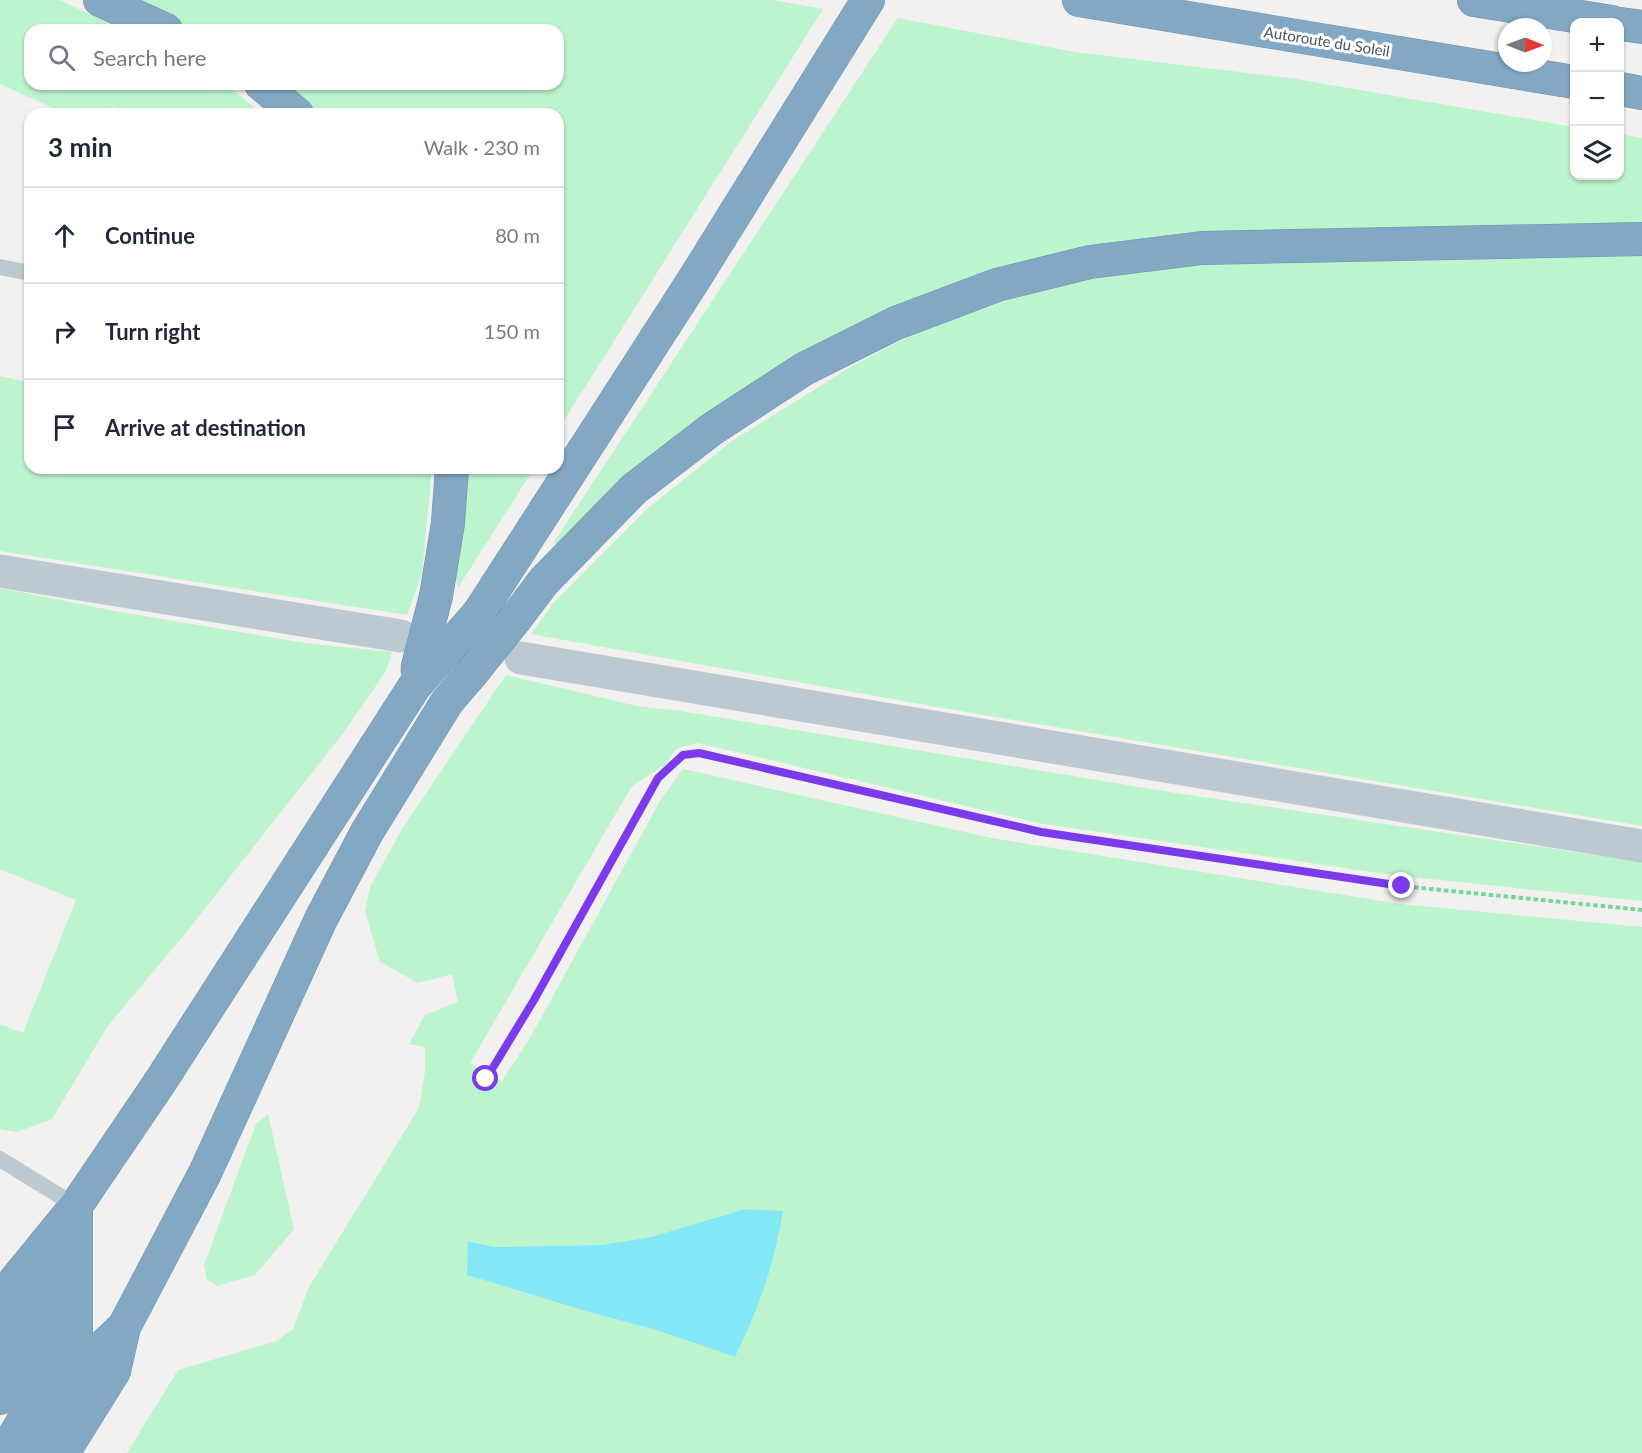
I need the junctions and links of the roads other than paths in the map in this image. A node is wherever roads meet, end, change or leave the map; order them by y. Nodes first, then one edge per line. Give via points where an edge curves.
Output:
1 (100, 0) edge
2 (868, 0) edge
3 (1079, 0) edge
4 (1474, 0) edge
5 (1587, 18) edge
6 (153, 24) edge
7 (1624, 25) edge
8 (1642, 27) edge
9 (1570, 81) edge
10 (268, 90) edge
11 (1624, 90) edge
12 (1642, 93) edge
13 (290, 108) edge
14 (1642, 239) edge
15 (0, 267) edge
16 (24, 272) edge
17 (452, 474) edge
18 (0, 571) edge
19 (401, 636) dead end
20 (521, 658) dead end
21 (438, 674) junction
22 (1642, 846) edge
23 (0, 1159) edge
24 (76, 1206) junction
25 (0, 1269) edge
26 (0, 1299) edge
27 (124, 1327) junction
28 (0, 1349) edge
29 (0, 1398) edge
30 (4, 1453) edge
31 (35, 1453) edge
32 (63, 1453) edge
33 (88, 1453) edge

1 - 6 highway
2 - 21 highway, bridge via 693,280
3 - 9 highway, Autoroute du Soleil
4 - 5 highway
7 - 8 highway
10 - 13 highway
11 - 12 highway
14 - 21 highway, bridge via 1202,248 1090,262 997,285 896,323 804,369 712,429 634,489 544,581 516,618
15 - 16 lane
17 - 21 highway, bridge via 436,596
18 - 19 street
20 - 22 street
21 - 24 highway
21 - 27 highway via 447,702 367,832 321,919 206,1173
23 - 24 lane
24 - 25 highway
24 - 26 highway
24 - 28 highway
24 - 29 highway via 44,1326
24 - 30 highway via 76,1334
27 - 31 highway via 92,1357
27 - 32 highway via 114,1371
27 - 33 highway via 129,1380

